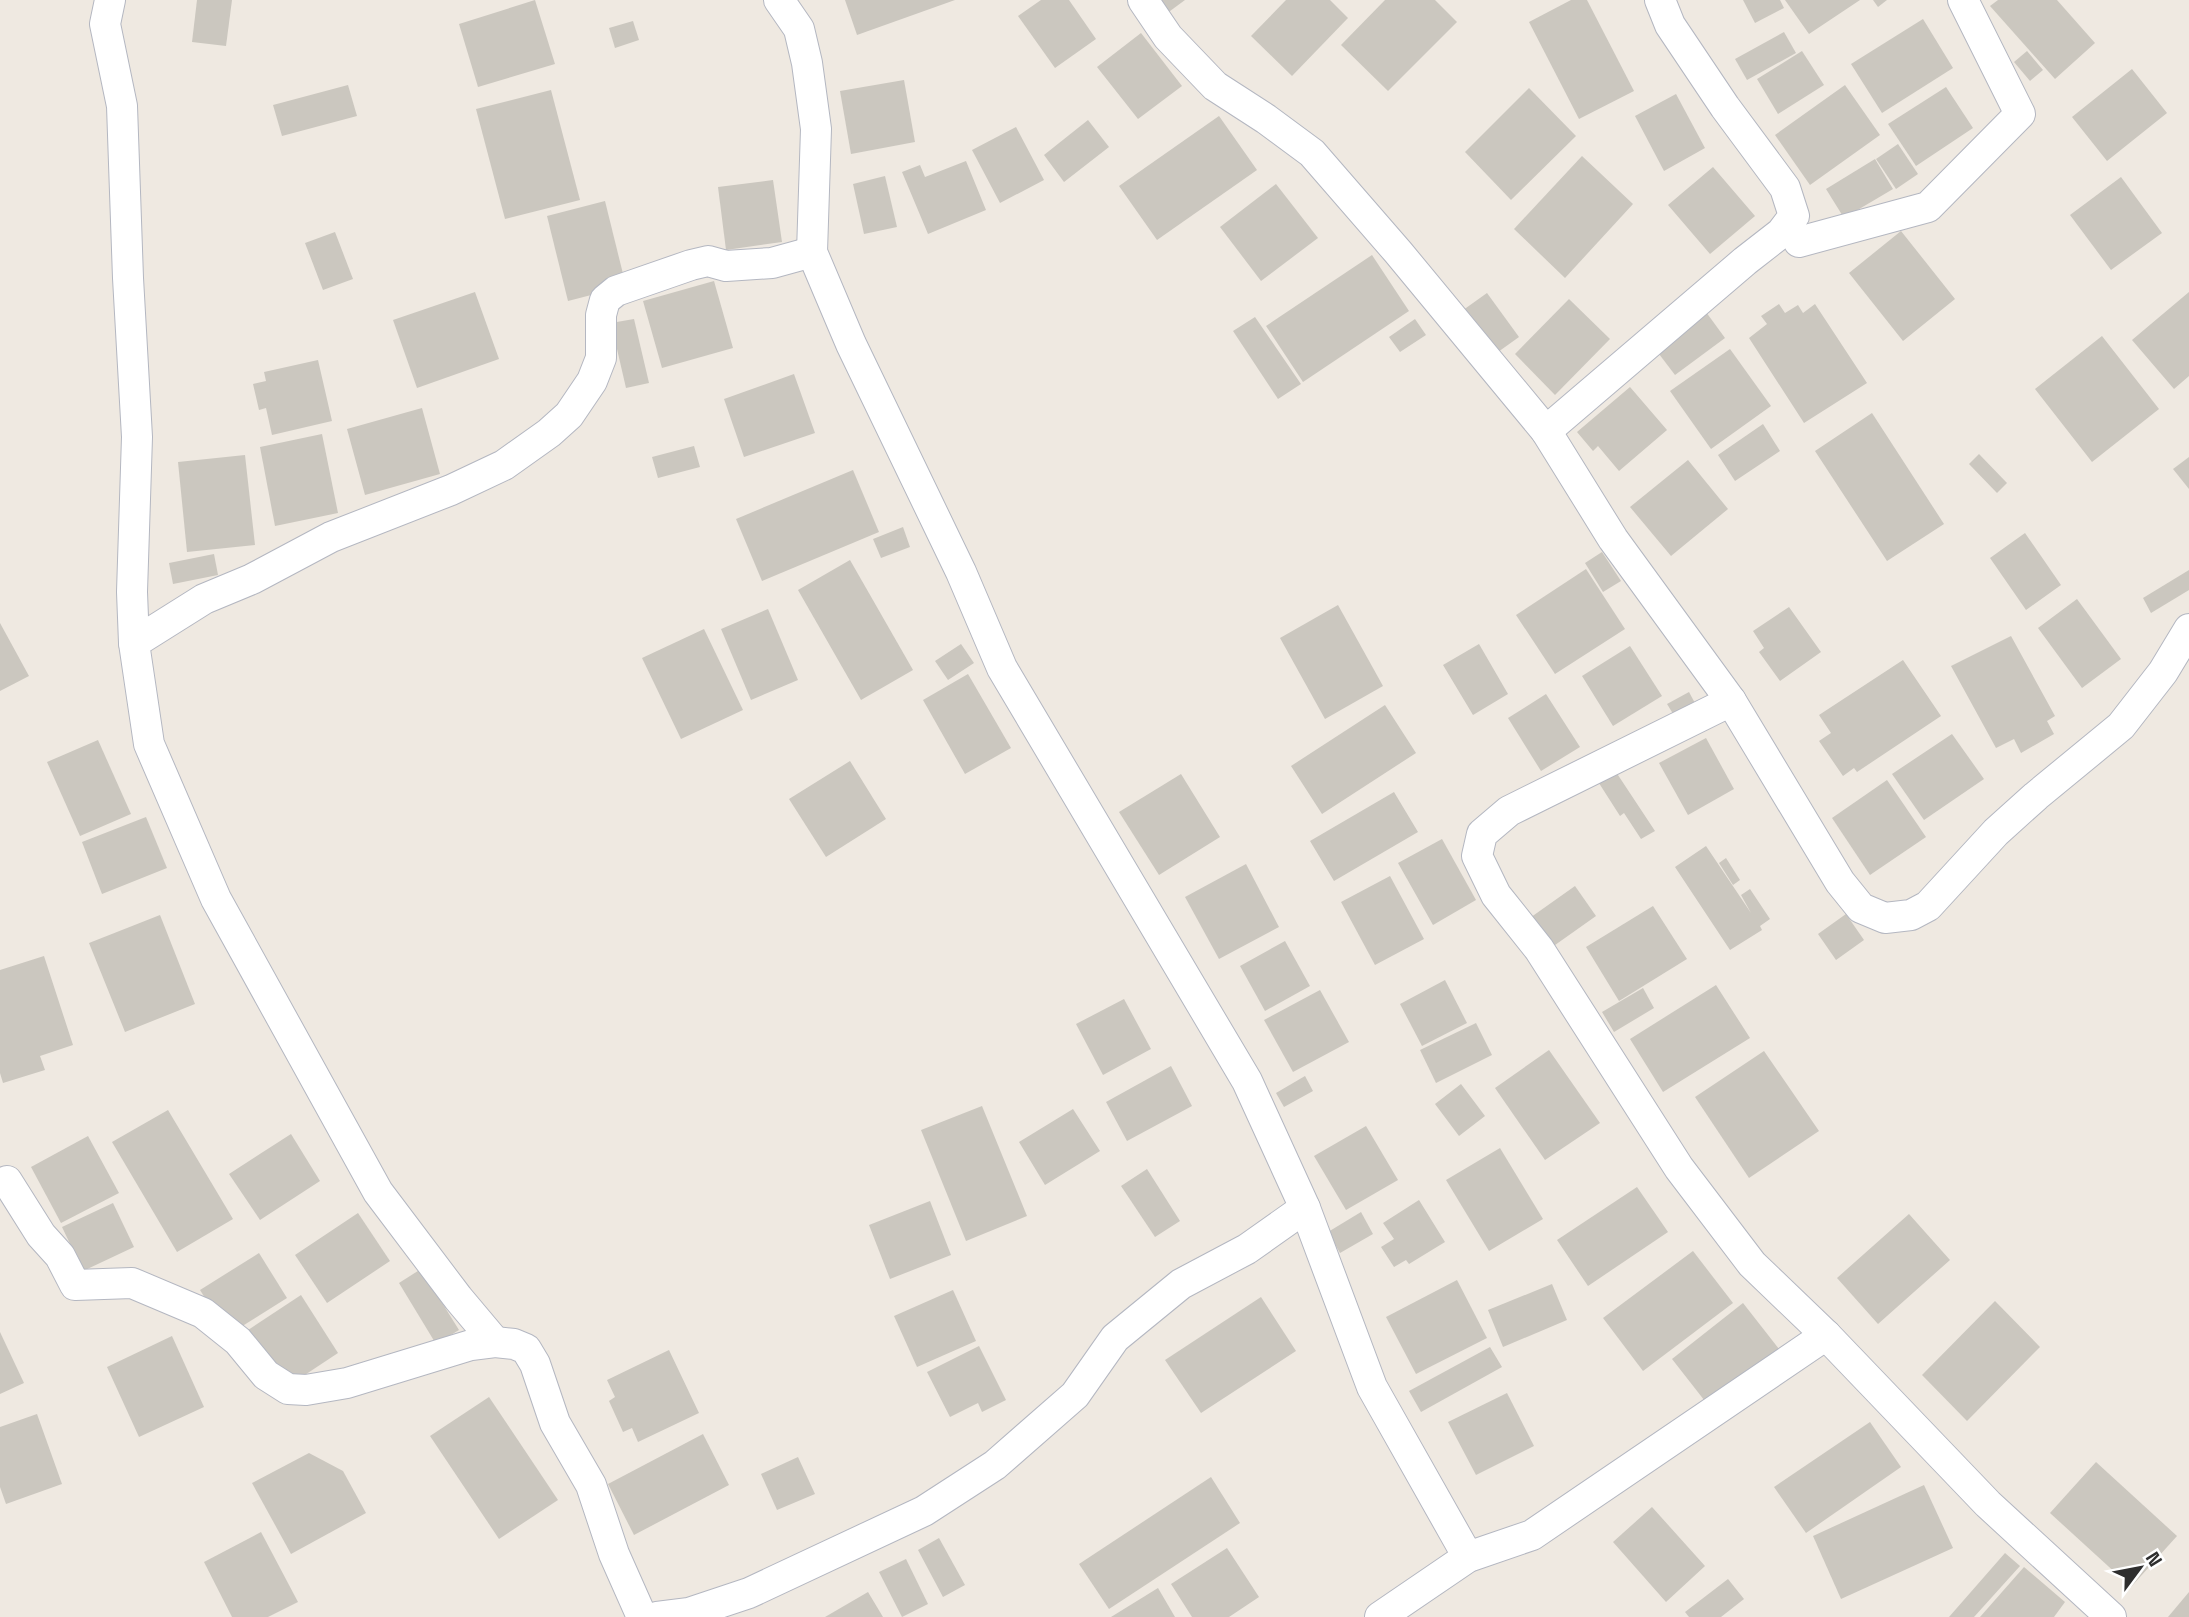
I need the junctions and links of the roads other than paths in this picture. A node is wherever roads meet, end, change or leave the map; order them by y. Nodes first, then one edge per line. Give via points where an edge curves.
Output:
1 (110, 0) edge
2 (779, 0) edge
3 (1143, 0) edge
4 (1660, 0) edge
5 (1963, 0) edge
6 (1799, 242) dead end
7 (812, 252) junction
8 (1546, 431) junction
9 (2189, 629) edge
10 (134, 643) junction
11 (1731, 701) junction
12 (7, 1181) dead end
13 (1305, 1208) junction
14 (1826, 1335) junction
15 (495, 1342) junction
16 (1468, 1557) junction
17 (642, 1617) edge
18 (657, 1617) edge
19 (1380, 1617) edge
20 (2112, 1617) edge

1 - 10 street via 105,24 122,106 138,437
2 - 7 street via 799,29 816,129
3 - 8 street via 1168,37 1215,86 1312,153
4 - 8 street via 1670,25 1785,188 1794,216 1781,233
5 - 6 street via 2020,114 1928,207
7 - 10 street via 760,264 726,266 708,261 616,291 605,299 601,314 601,358 592,382 550,433 504,466 331,537 204,599
7 - 13 street via 1002,668 1247,1081
8 - 11 street via 1613,539
9 - 11 street via 2121,726 2036,796 1928,906 1911,915 1885,918 1861,908
10 - 15 street via 149,744 216,899 378,1192
11 - 14 street via 1509,811 1482,834 1477,856 1496,895 1539,949 1679,1168 1752,1264
12 - 15 street via 75,1284 132,1283 203,1312 238,1340 266,1375 288,1389 347,1383 471,1345
13 - 16 street via 1372,1387
13 - 18 street via 1247,1249 1181,1284 1115,1338 1075,1395 995,1465 924,1511 750,1592 689,1613
14 - 16 street via 1532,1535
14 - 20 street via 1988,1504
15 - 17 street via 526,1349 535,1364 555,1423 592,1485 614,1554
16 - 19 street

